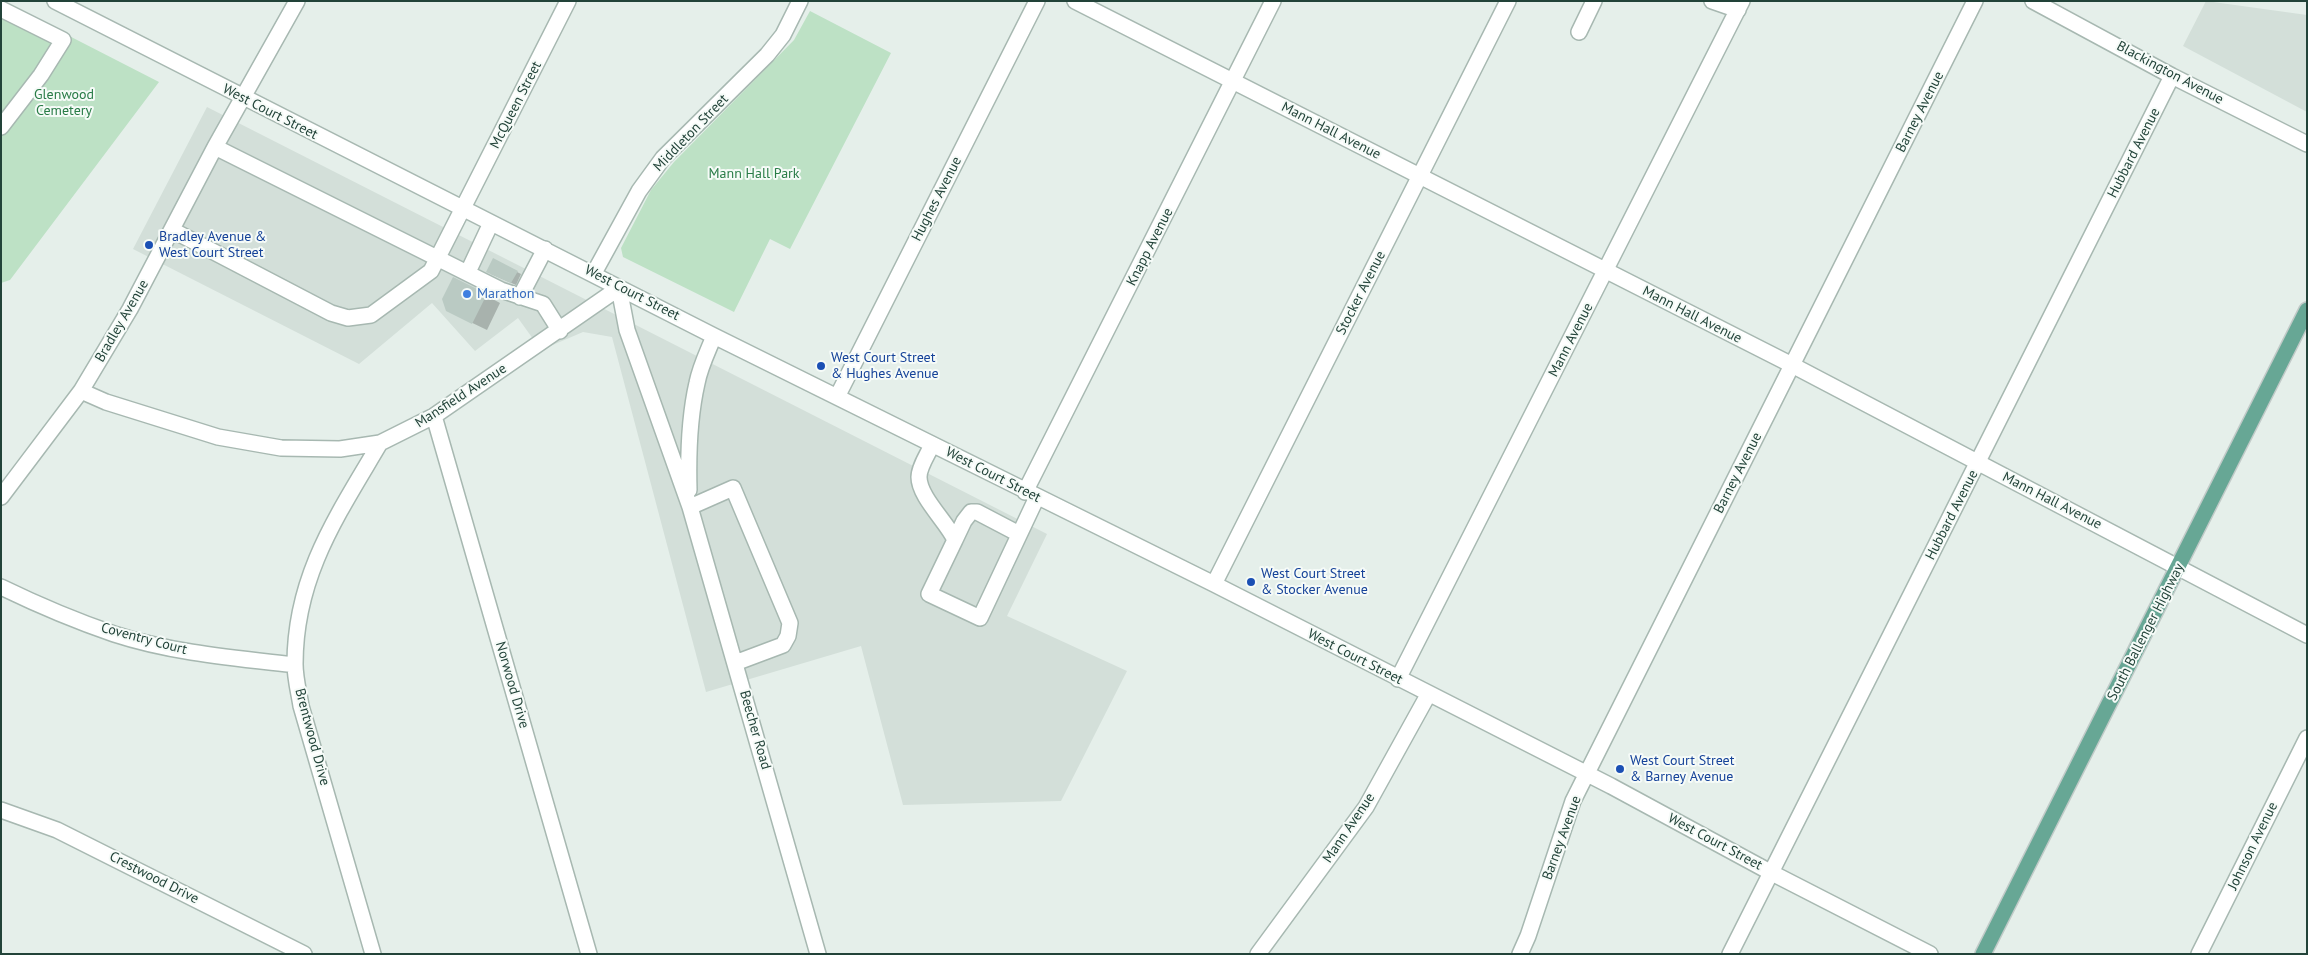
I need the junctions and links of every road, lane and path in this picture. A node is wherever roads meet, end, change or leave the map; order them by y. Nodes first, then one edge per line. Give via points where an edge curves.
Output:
1 (297, 1) edge
2 (568, 1) edge
3 (800, 1) edge
4 (1037, 1) edge
5 (1075, 1) edge
6 (1274, 1) edge
7 (1508, 1) edge
8 (1594, 1) edge
9 (1712, 1) edge
10 (1975, 1) edge
11 (2033, 1) edge
12 (60, 2) edge
13 (1740, 6) edge
14 (1, 9) edge
15 (1579, 32) dead end
16 (2172, 76) junction
17 (1233, 82) junction
18 (243, 98) junction
19 (1, 127) edge
20 (2307, 144) edge
21 (216, 147) junction
22 (1420, 176) junction
23 (464, 209) junction
24 (491, 223) junction
25 (172, 230) junction
26 (545, 249) junction
27 (438, 257) junction
28 (1606, 271) junction
29 (468, 272) junction
30 (594, 273) junction
31 (619, 288) junction
32 (520, 296) junction
33 (2307, 310) edge
34 (560, 331) junction
35 (714, 336) junction
36 (1792, 365) junction
37 (81, 391) junction
38 (837, 397) junction
39 (434, 416) junction
40 (380, 443) junction
41 (932, 445) junction
42 (1979, 463) junction
43 (1031, 494) junction
44 (1, 497) edge
45 (690, 507) junction
46 (1020, 534) junction
47 (955, 540) junction
48 (2179, 567) junction
49 (1214, 584) junction
50 (1, 587) edge
51 (2307, 634) edge
52 (735, 663) junction
53 (295, 665) junction
54 (1398, 679) junction
55 (1428, 695) junction
56 (2307, 738) edge
57 (1587, 774) junction
58 (1, 810) edge
59 (1770, 872) junction
60 (304, 954) edge
61 (373, 954) edge
62 (589, 954) edge
63 (818, 954) edge
64 (1258, 954) edge
65 (1520, 954) edge
66 (1730, 954) edge
67 (1930, 954) edge
68 (1983, 954) edge
69 (2199, 954) edge

1 - 18 street, Bradley Avenue
2 - 23 street, McQueen Street
3 - 30 street, Middleton Street via 783,35 768,55 663,158 639,191
4 - 38 street, Hughes Avenue
5 - 17 street, Mann Hall Avenue
6 - 17 street, Knapp Avenue
7 - 22 street, Stocker Avenue
8 - 15 street
9 - 13 street
10 - 36 street, Barney Avenue
11 - 16 street, Blackington Avenue
12 - 18 street, West Court Street
13 - 28 street, Mann Avenue
14 - 19 street via 63,40 42,75
16 - 20 street, Blackington Avenue
16 - 42 street, Hubbard Avenue
17 - 22 street, Mann Hall Avenue
17 - 43 street, Knapp Avenue
18 - 21 street, Bradley Avenue
18 - 23 street, West Court Street
21 - 25 street, Bradley Avenue
21 - 27 street
22 - 28 street, Mann Hall Avenue
22 - 49 street, Stocker Avenue
23 - 24 street, West Court Street
23 - 27 street, McQueen Street
24 - 26 street, West Court Street
24 - 29 street
25 - 27 street, McQueen Street via 331,313 348,318 371,315 393,301 431,272
25 - 37 street, Bradley Avenue via 130,310
26 - 30 street, West Court Street
26 - 32 street
27 - 29 street
28 - 36 street, Mann Hall Avenue
28 - 54 street, Mann Avenue
29 - 32 street via 501,290
30 - 31 street, West Court Street
31 - 34 street, Mansfield Avenue
31 - 35 street, West Court Street
31 - 45 street, Beecher Road via 627,330
32 - 34 street via 543,304
33 - 48 main road, South Ballenger Highway
34 - 39 street, Mansfield Avenue
35 - 38 street, West Court Street
35 - 45 street, Beecher Road via 697,382 690,427
36 - 42 street, Mann Hall Avenue
36 - 57 street, Barney Avenue
37 - 40 street, Mansfield Avenue via 106,402 218,436 280,448 340,449
37 - 44 street, Bradley Avenue
38 - 41 street, West Court Street
39 - 40 street, Mansfield Avenue
39 - 62 street, Norwood Drive
40 - 53 street, Brentwood Drive via 314,561 300,613
41 - 43 street, West Court Street
41 - 47 street via 919,478 923,492
42 - 48 street, Mann Hall Avenue
42 - 59 street, Hubbard Avenue
43 - 46 street, Knapp Avenue
43 - 49 street, West Court Street
45 - 52 street, Beecher Road
45 - 52 street via 733,488 790,623 783,644
46 - 47 street via 971,512
46 - 47 street, Knapp Avenue via 980,618 929,594
48 - 51 street, Mann Hall Avenue
48 - 68 main road, South Ballenger Highway
49 - 54 street, West Court Street
50 - 53 street, Coventry Court via 115,634 205,655
52 - 63 street, Beecher Road
53 - 61 street, Brentwood Drive via 301,706
54 - 55 street, West Court Street
55 - 57 street, West Court Street
55 - 64 street, Mann Avenue via 1366,807
56 - 69 street, Johnson Avenue
57 - 59 street, West Court Street
57 - 65 street, Barney Avenue via 1573,801
58 - 60 street, Crestwood Drive via 57,830
59 - 66 street, Hubbard Avenue
59 - 67 street, West Court Street

